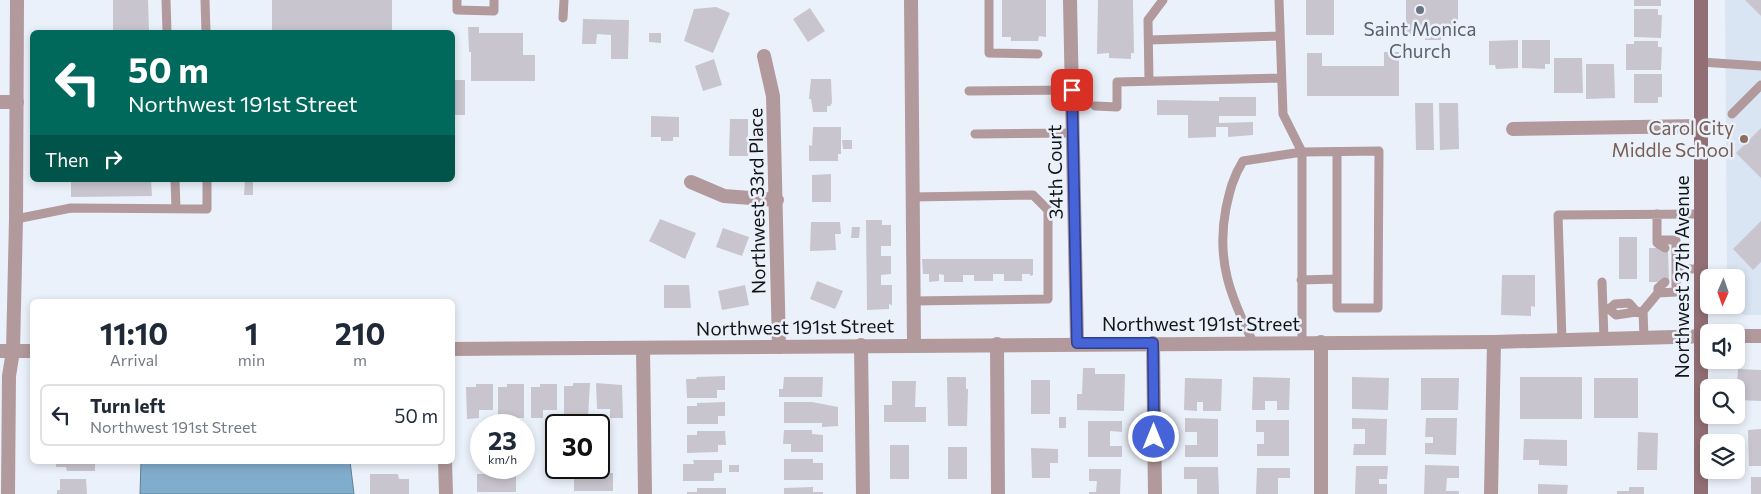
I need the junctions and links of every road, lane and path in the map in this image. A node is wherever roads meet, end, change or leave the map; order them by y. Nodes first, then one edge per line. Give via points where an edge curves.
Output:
1 (17, 0) edge
2 (166, 0) edge
3 (205, 0) edge
4 (457, 0) edge
5 (494, 0) edge
6 (564, 0) edge
7 (911, 0) edge
8 (989, 0) edge
9 (1070, 0) edge
10 (1163, 0) edge
11 (1279, 0) edge
12 (1701, 0) edge
13 (563, 18) dead end
14 (167, 30) edge
15 (206, 30) edge
16 (1280, 36) junction
17 (1149, 40) junction
18 (1038, 54) dead end
19 (764, 56) dead end
20 (1701, 62) junction
21 (1761, 66) edge
22 (1280, 78) junction
23 (1149, 81) junction
24 (1761, 85) edge
25 (1072, 90) junction
26 (969, 92) dead end
27 (0, 102) edge
28 (17, 102) junction
29 (1095, 106) dead end
30 (1732, 114) dead end
31 (1701, 126) junction
32 (1513, 130) dead end
33 (1073, 133) junction
34 (975, 134) dead end
35 (1302, 152) junction
36 (1337, 152) junction
37 (175, 182) edge
38 (207, 182) edge
39 (691, 182) dead end
40 (912, 197) junction
41 (777, 200) junction
42 (176, 208) junction
43 (1657, 214) junction
44 (1701, 214) junction
45 (16, 219) junction
46 (1676, 269) junction
47 (1700, 269) joint
48 (1337, 279) junction
49 (1301, 280) junction
50 (1602, 282) dead end
51 (913, 301) junction
52 (1606, 310) junction
53 (1639, 311) junction
54 (1700, 336) edge
55 (1745, 336) edge
56 (1761, 336) edge
57 (1644, 338) junction
58 (1604, 339) junction
59 (1562, 340) junction
60 (1253, 342) junction
61 (1302, 342) junction
62 (1321, 342) junction
63 (1494, 342) junction
64 (1077, 343) junction
65 (1153, 343) junction
66 (914, 344) junction
67 (997, 344) junction
68 (861, 345) junction
69 (779, 347) junction
70 (643, 348) junction
71 (455, 349) edge
72 (6, 351) edge
73 (30, 351) edge
74 (1703, 369) edge
75 (446, 464) edge
76 (8, 494) edge
77 (446, 494) edge
78 (645, 494) edge
79 (863, 494) edge
80 (998, 494) edge
81 (1155, 494) edge
82 (1321, 494) edge
83 (1491, 494) edge
84 (1701, 494) edge

1 - 28 street
2 - 14 lane
3 - 15 lane
4 - 5 lane via 457,10 494,11
6 - 13 lane
7 - 40 street
8 - 18 lane via 989,54
9 - 25 street, 34th Court
10 - 17 lane via 1148,20
11 - 16 lane
12 - 20 main road, Northwest 37th Avenue
16 - 17 lane
16 - 22 lane
17 - 23 lane
19 - 41 street, Northwest 33rd Place via 773,96
20 - 21 lane
20 - 31 main road, Northwest 37th Avenue
22 - 23 lane
22 - 35 lane via 1283,114
23 - 29 lane via 1117,82 1117,107
24 - 30 lane
25 - 26 lane
25 - 33 street, 34th Court
27 - 28 street
28 - 45 street
31 - 32 street
31 - 44 main road, Northwest 37th Avenue
33 - 34 lane
33 - 64 street, 34th Court
35 - 36 lane
35 - 49 lane
35 - 60 lane via 1243,161 1232,178 1222,228 1223,264 1232,296
36 - 48 lane
36 - 48 lane via 1379,151 1378,308 1337,308
37 - 42 lane
38 - 42 lane via 207,209
39 - 41 street via 724,196
40 - 51 street
40 - 51 lane via 1033,195 1048,210 1048,299
41 - 69 street, Northwest 33rd Place
42 - 45 lane via 71,208
43 - 44 lane
43 - 46 lane via 1658,245 1676,240
43 - 59 lane via 1558,215
44 - 47 main road, Northwest 37th Avenue
45 - 72 street
46 - 47 lane
46 - 53 lane via 1676,292 1658,286
48 - 49 lane
49 - 61 lane
50 - 52 lane
51 - 66 street
52 - 53 lane via 1616,314
52 - 58 lane
53 - 57 lane
54 - 57 street, Northwest 191st Street
55 - 56 street
57 - 58 street, Northwest 191st Street
58 - 59 street, Northwest 191st Street
59 - 63 street, Northwest 191st Street
60 - 61 street, Northwest 191st Street
60 - 65 street, Northwest 191st Street
61 - 62 street, Northwest 191st Street
62 - 63 street, Northwest 191st Street
62 - 82 street
63 - 83 street
64 - 65 street, Northwest 191st Street
64 - 67 street, Northwest 191st Street
65 - 81 street
66 - 67 street, Northwest 191st Street
66 - 68 street, Northwest 191st Street
67 - 80 street
68 - 69 street, Northwest 191st Street
68 - 79 street
69 - 70 street, Northwest 191st Street
70 - 71 street, Northwest 191st Street
70 - 78 street
72 - 73 street
72 - 76 street via 9,376
74 - 84 main road, Northwest 37th Avenue
75 - 77 street

